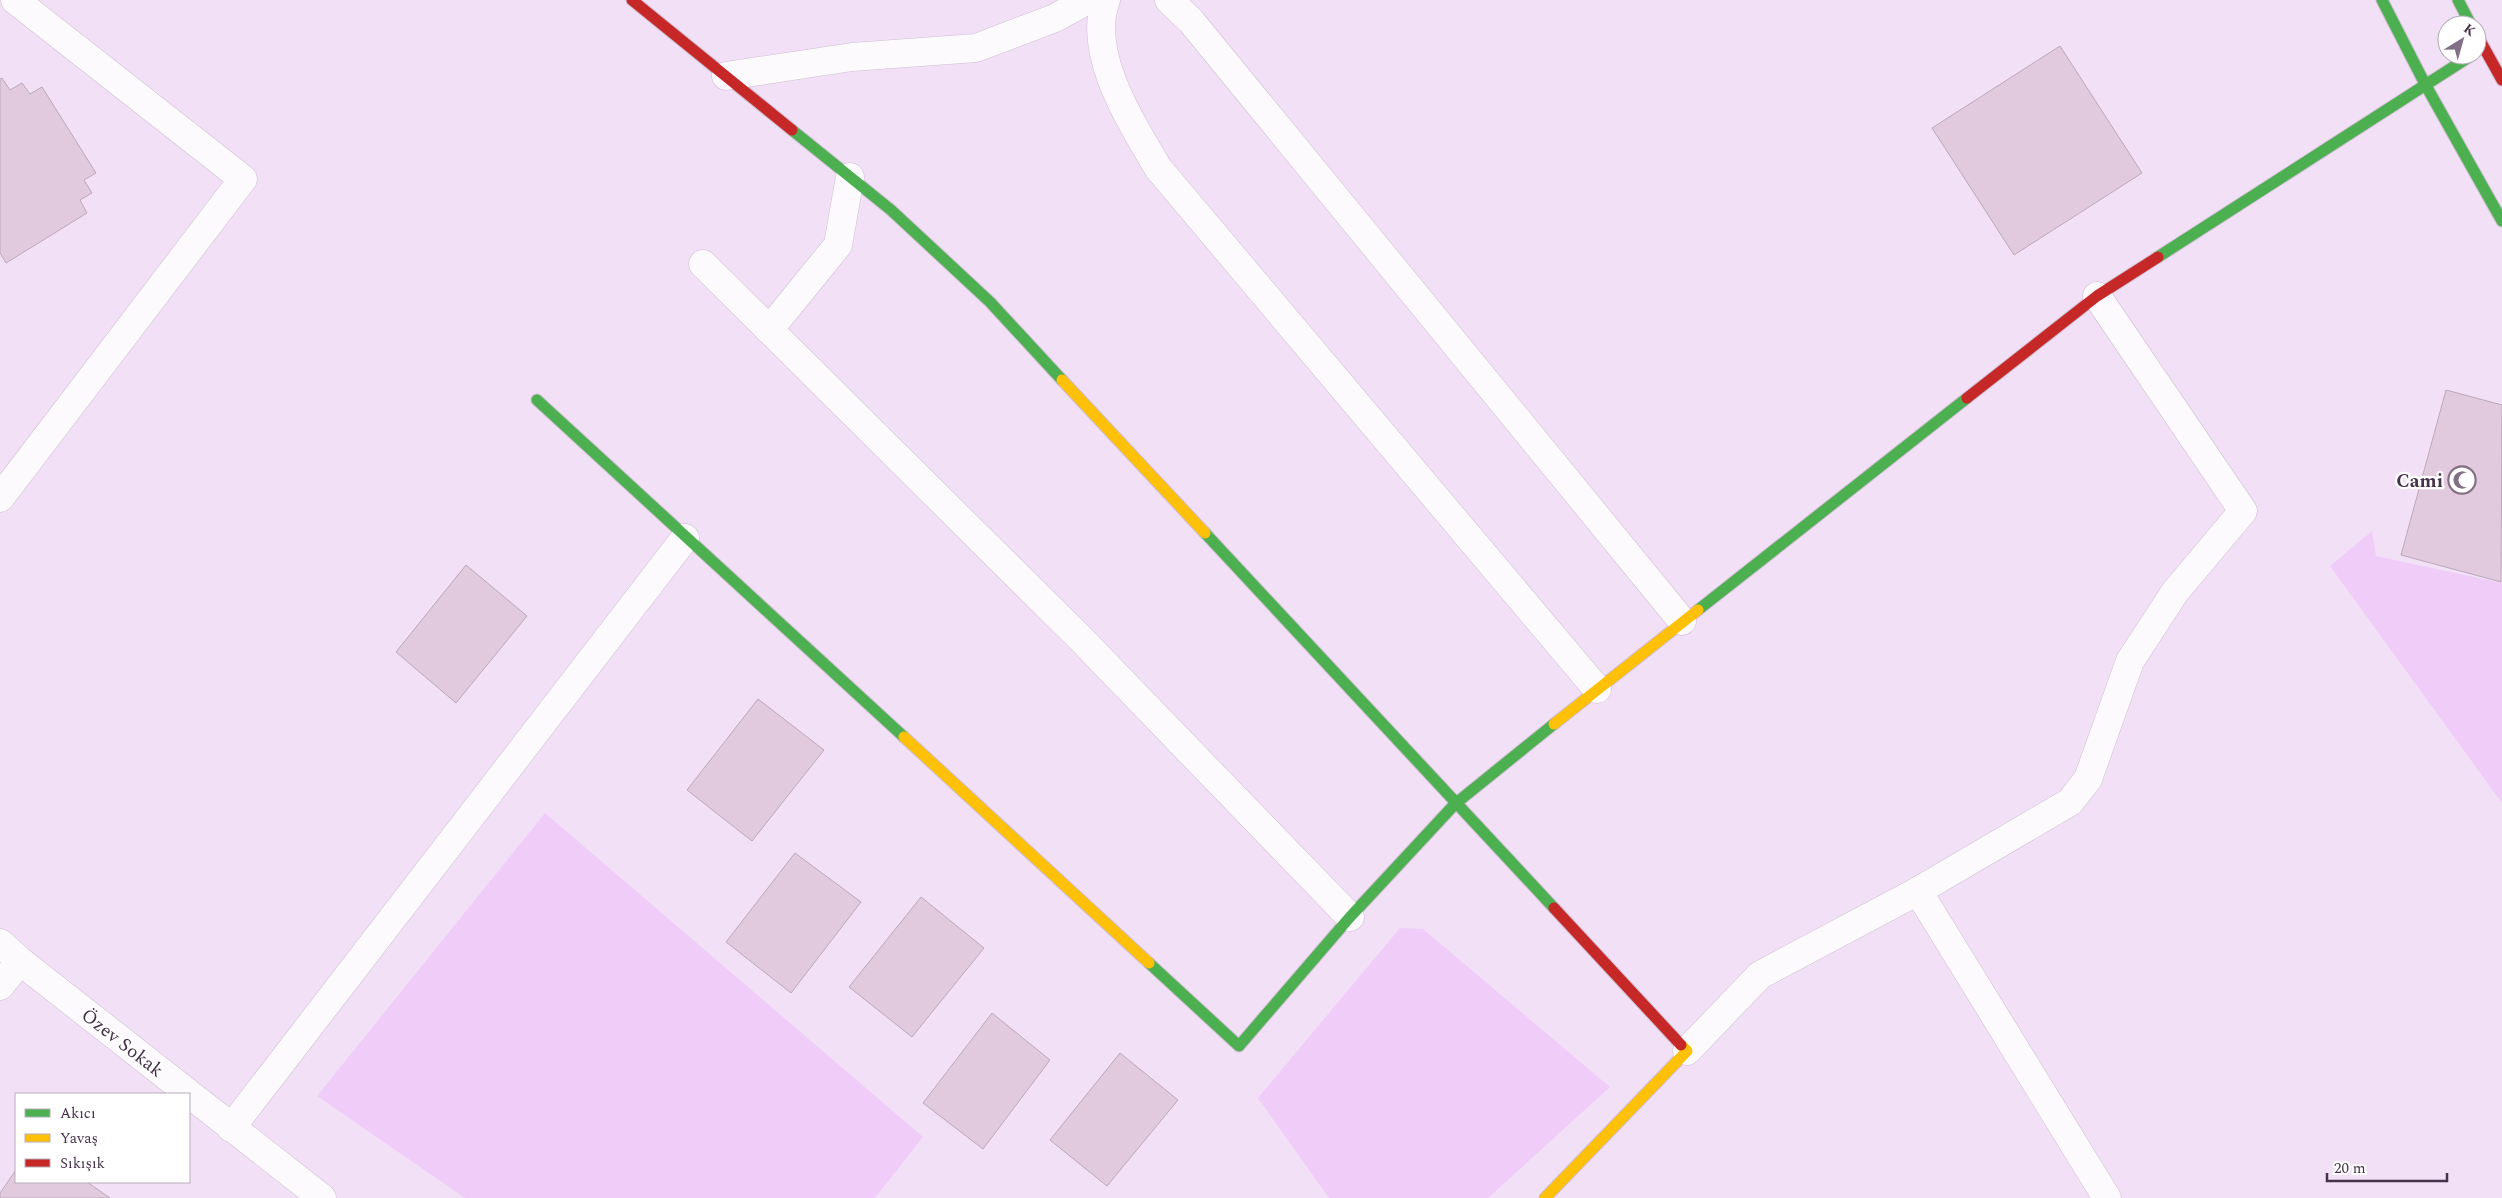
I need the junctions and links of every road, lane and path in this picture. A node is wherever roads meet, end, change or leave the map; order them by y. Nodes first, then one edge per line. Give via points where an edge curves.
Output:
1 (15, 0) edge
2 (632, 0) edge
3 (1088, 0) edge
4 (1106, 0) edge
5 (1169, 0) edge
6 (2382, 0) edge
7 (2458, 0) edge
8 (2464, 15) edge
9 (2487, 59) edge
10 (2449, 65) edge
11 (726, 76) junction
12 (2502, 80) edge
13 (2425, 84) junction
14 (850, 177) junction
15 (2502, 221) edge
16 (703, 264) dead end
17 (2097, 296) junction
18 (769, 330) junction
19 (537, 400) dead end
20 (0, 498) edge
21 (685, 538) junction
22 (1682, 621) junction
23 (1597, 688) junction
24 (1455, 804) junction
25 (1918, 891) junction
26 (1350, 917) junction
27 (10, 952) edge
28 (0, 986) edge
29 (1687, 1051) junction
30 (187, 1093) edge
31 (190, 1095) edge
32 (231, 1128) junction
33 (322, 1198) edge
34 (1545, 1198) edge
35 (2107, 1198) edge

1 - 20 street via 243,179
2 - 11 street
3 - 11 street via 1055,18 976,48 852,58
4 - 23 street via 1100,42 1121,102 1158,168
5 - 22 street via 1191,21
6 - 13 street
7 - 8 street
9 - 12 street
10 - 13 street
11 - 14 street
13 - 15 street
13 - 17 street
14 - 18 street via 838,245
14 - 24 street via 891,210 990,302
16 - 18 street
17 - 22 street
17 - 25 street via 2243,511 2175,592 2130,661 2088,779 2070,802
18 - 26 street via 1083,641
19 - 21 street
21 - 26 street via 1239,1046
21 - 32 street
22 - 23 street
23 - 24 street
24 - 26 street
24 - 29 street
25 - 29 street via 1760,975
25 - 35 street
27 - 28 street, Özev Sokak
27 - 30 street, Özev Sokak
29 - 34 street
31 - 32 street, Özev Sokak
32 - 33 street, Özev Sokak

